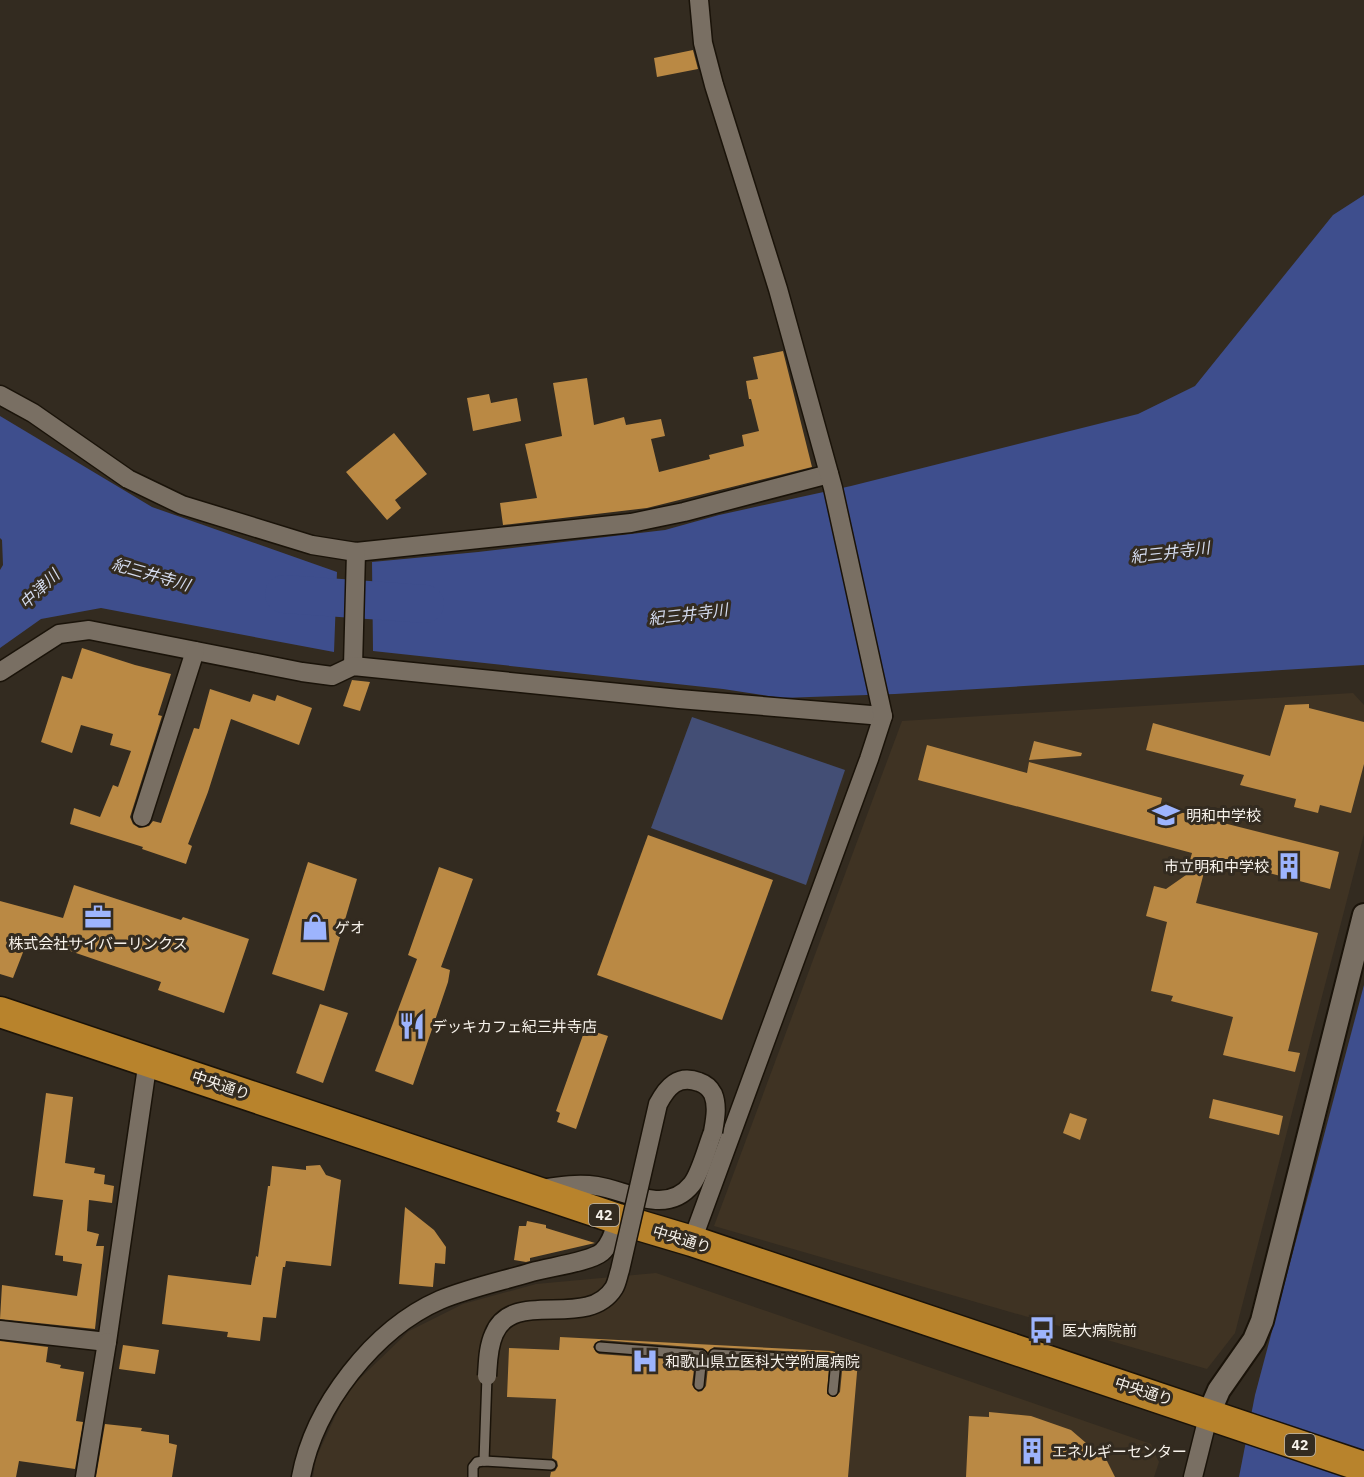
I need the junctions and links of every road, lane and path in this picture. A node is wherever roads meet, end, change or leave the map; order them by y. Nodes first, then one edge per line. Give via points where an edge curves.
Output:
1 (699, 0) edge
2 (0, 394) edge
3 (831, 481) junction
4 (355, 559) junction
5 (195, 651) junction
6 (353, 660) junction
7 (0, 672) edge
8 (881, 709) junction
9 (142, 816) dead end
10 (1364, 915) edge
11 (0, 1012) edge
12 (148, 1060) junction
13 (533, 1191) junction
14 (618, 1219) junction
15 (692, 1241) junction
16 (0, 1330) edge
17 (107, 1342) junction
18 (600, 1347) dead end
19 (714, 1354) dead end
20 (487, 1376) joint
21 (699, 1385) dead end
22 (833, 1391) dead end
23 (1222, 1418) junction
24 (484, 1461) junction
25 (551, 1465) dead end
26 (1364, 1467) edge
27 (85, 1477) edge
28 (301, 1477) edge
29 (473, 1477) edge
30 (1193, 1477) edge

1 - 3 street via 703,44 714,85 778,289
2 - 4 street via 128,479 182,505
3 - 4 street via 632,523
3 - 8 street
4 - 6 street
5 - 6 street via 332,676
5 - 7 street via 89,630 59,634
5 - 9 street
6 - 8 street via 680,699
8 - 15 street via 868,759
10 - 23 street via 1265,1311 1254,1340 1228,1376
11 - 12 highway, 中央通り / 42
12 - 13 highway, 中央通り / 42
12 - 17 street
13 - 14 highway, 中央通り / 42
13 - 20 street, bridge via 574,1184 597,1186 656,1201 681,1195 693,1182 713,1132 716,1111 709,1087 687,1079 676,1081 665,1090 658,1104 620,1270 614,1288 599,1302 572,1310 529,1309 506,1318 494,1332
14 - 15 highway, 中央通り / 42
14 - 28 street via 610,1243 601,1253 443,1299 373,1346 332,1400 315,1433
15 - 23 highway, 中央通り / 42
16 - 17 street
17 - 27 street
18 - 21 lane via 702,1355
19 - 22 lane via 836,1361
20 - 24 lane
23 - 26 highway, 中央通り / 42
23 - 30 street
24 - 25 lane
24 - 29 lane via 473,1467

